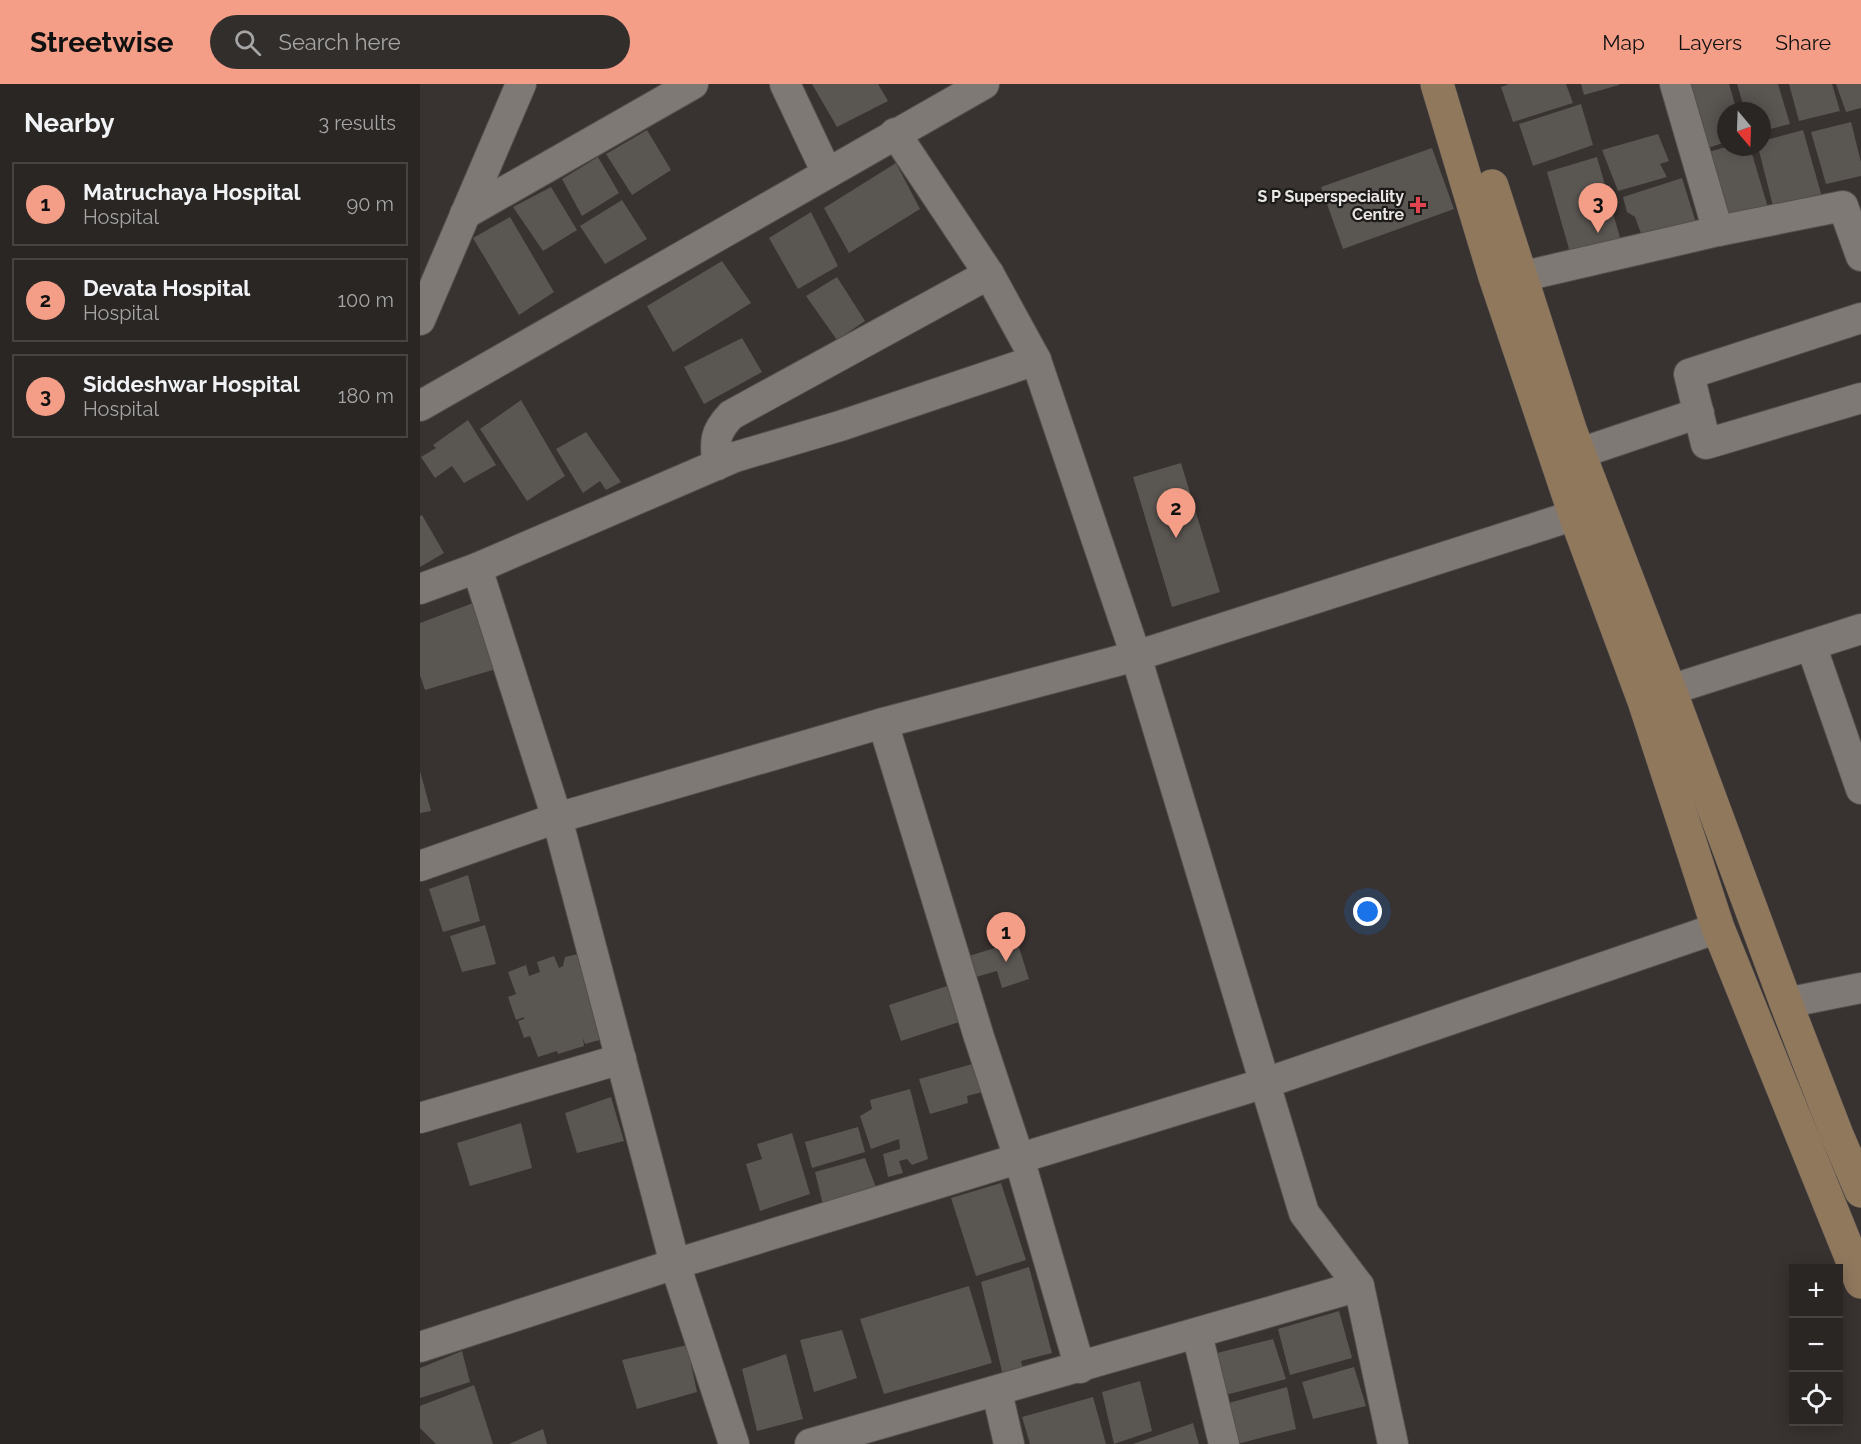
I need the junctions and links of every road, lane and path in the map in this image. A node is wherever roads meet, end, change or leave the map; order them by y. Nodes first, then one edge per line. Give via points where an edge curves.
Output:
1 (521, 84) edge
2 (693, 84) edge
3 (785, 84) edge
4 (984, 84) edge
5 (1437, 84) edge
6 (1461, 84) edge
7 (1675, 84) edge
8 (943, 94) edge
9 (895, 134) junction
10 (827, 173) junction
11 (1852, 204) edge
12 (465, 214) junction
13 (1718, 231) junction
14 (1861, 256) edge
15 (989, 273) junction
16 (1509, 281) junction
17 (1861, 318) edge
18 (420, 320) edge
19 (1036, 360) junction
20 (1861, 398) edge
21 (420, 406) edge
22 (1699, 413) junction
23 (1580, 453) junction
24 (717, 465) junction
25 (1588, 512) junction
26 (477, 568) junction
27 (420, 589) edge
28 (1861, 628) edge
29 (1811, 645) junction
30 (1136, 656) junction
31 (1670, 690) junction
32 (883, 723) junction
33 (1861, 789) edge
34 (557, 818) junction
35 (420, 866) edge
36 (1718, 928) junction
37 (1861, 988) edge
38 (1785, 1004) junction
39 (621, 1059) junction
40 (1265, 1083) junction
41 (420, 1118) edge
42 (1019, 1158) junction
43 (1861, 1191) edge
44 (675, 1264) junction
45 (1861, 1282) edge
46 (1359, 1286) junction
47 (1197, 1334) junction
48 (420, 1347) edge
49 (1080, 1368) junction
50 (997, 1392) junction
51 (734, 1444) edge
52 (810, 1444) edge
53 (1009, 1444) edge
54 (1224, 1444) edge
55 (1392, 1444) edge

1 - 12 street
2 - 12 street
3 - 10 street
4 - 8 street
5 - 16 main road
6 - 16 main road
7 - 13 street
8 - 9 street
9 - 10 street
9 - 15 street
10 - 21 street
11 - 13 street
11 - 14 street
12 - 18 street
13 - 16 street
15 - 19 street
15 - 24 street via 731,415 720,426 715,440
16 - 23 main road
16 - 25 main road
17 - 22 street via 1689,374
19 - 24 street
19 - 30 street
20 - 22 street via 1706,444
22 - 23 street
23 - 25 main road
24 - 26 street
25 - 30 street
25 - 31 main road
25 - 36 main road
26 - 27 street
26 - 34 street
28 - 29 street
29 - 31 street
29 - 33 street
30 - 32 street
30 - 40 street
31 - 38 main road
32 - 34 street
32 - 42 street
34 - 35 street
34 - 39 street
36 - 40 street
36 - 45 main road
37 - 38 street
38 - 43 main road
39 - 41 street
39 - 44 street
40 - 42 street
40 - 46 street via 1304,1213
42 - 44 street
42 - 49 street
44 - 48 street
44 - 51 street
46 - 47 street
46 - 55 street
47 - 49 street
47 - 54 street
49 - 50 street
50 - 52 street
50 - 53 street

